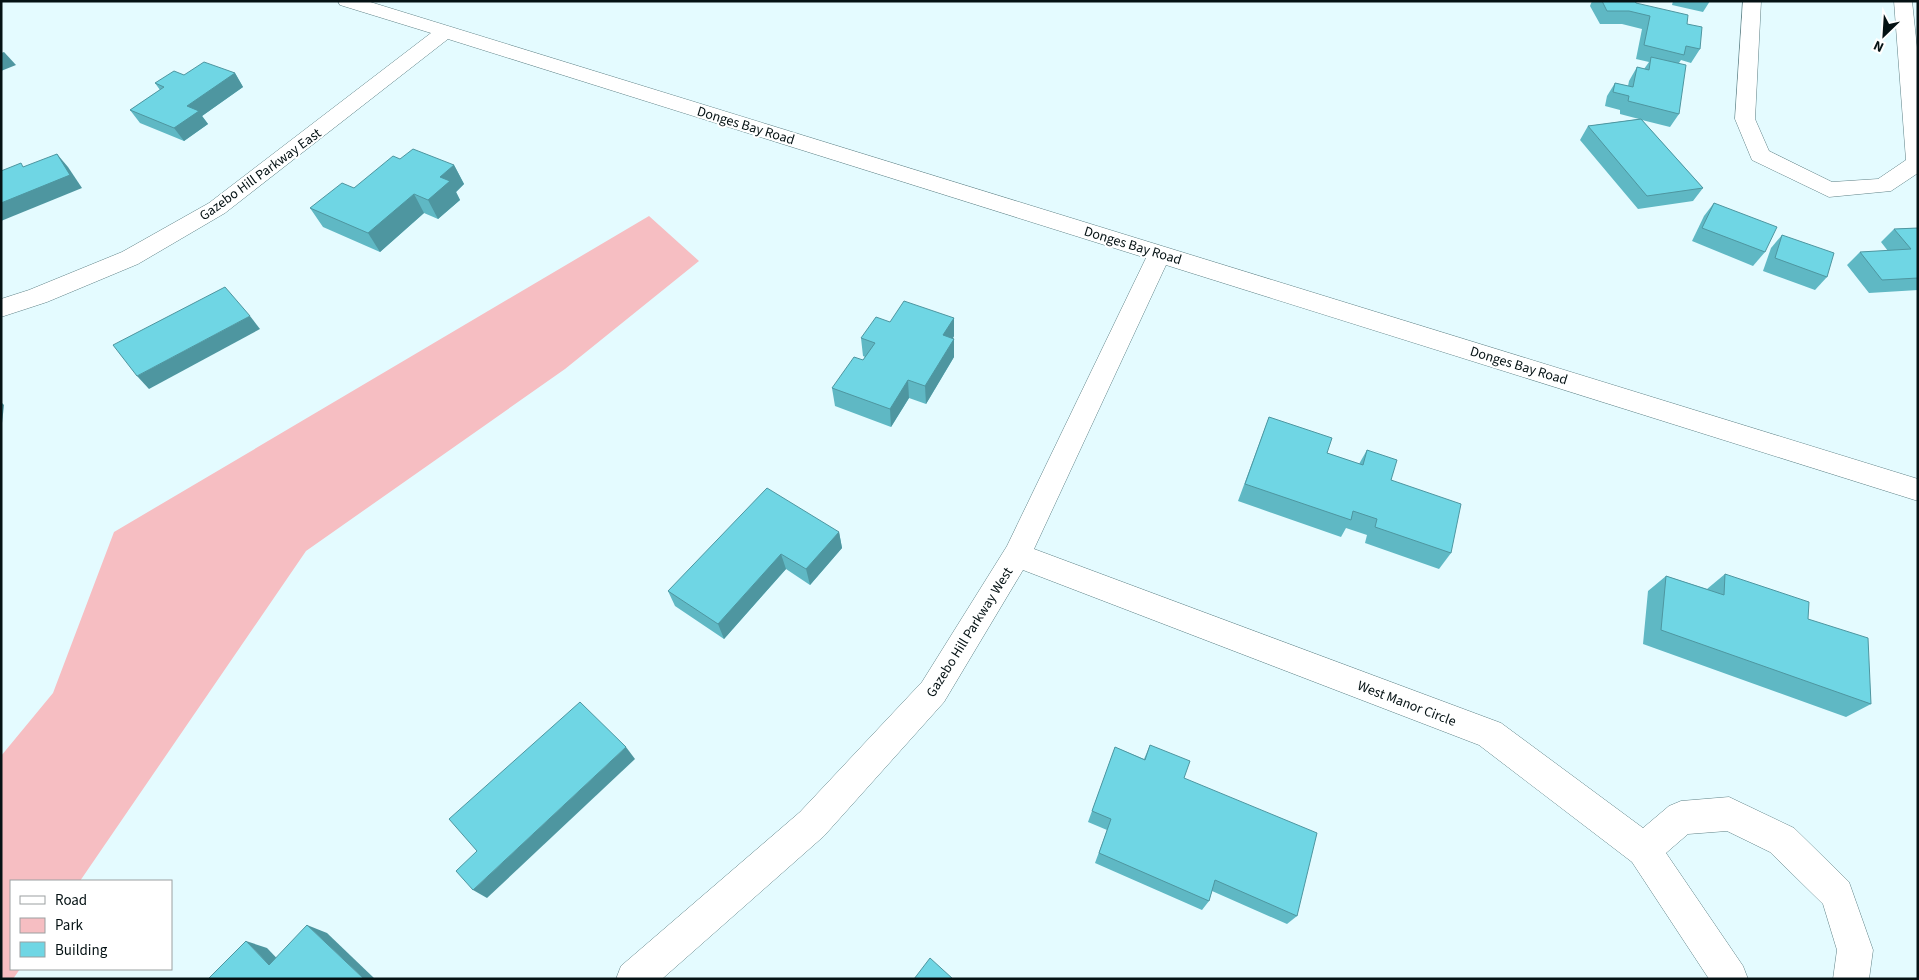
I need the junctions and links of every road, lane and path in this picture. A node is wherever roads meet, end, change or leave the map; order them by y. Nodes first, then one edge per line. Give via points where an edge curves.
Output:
1 (347, 1) edge
2 (1752, 1) edge
3 (1902, 1) edge
4 (445, 32) junction
5 (1160, 253) junction
6 (1, 308) edge
7 (1918, 490) edge
8 (1017, 555) junction
9 (1644, 850) junction
10 (1725, 970) edge
11 (634, 979) edge
12 (1851, 979) edge

1 - 4 street, Donges Bay Road
2 - 3 street via 1745,119 1760,155 1829,190 1883,186 1917,163
4 - 5 street, Donges Bay Road
4 - 6 street, Gazebo Hill Parkway East via 217,208 130,258
5 - 7 street, Donges Bay Road
5 - 8 street, Gazebo Hill Parkway West
8 - 9 street, West Manor Circle via 1490,734
8 - 11 street, Gazebo Hill Parkway West via 933,692 812,824
9 - 10 street, West Manor Circle
9 - 12 street via 1681,818 1729,814 1782,840 1837,894 1855,950

